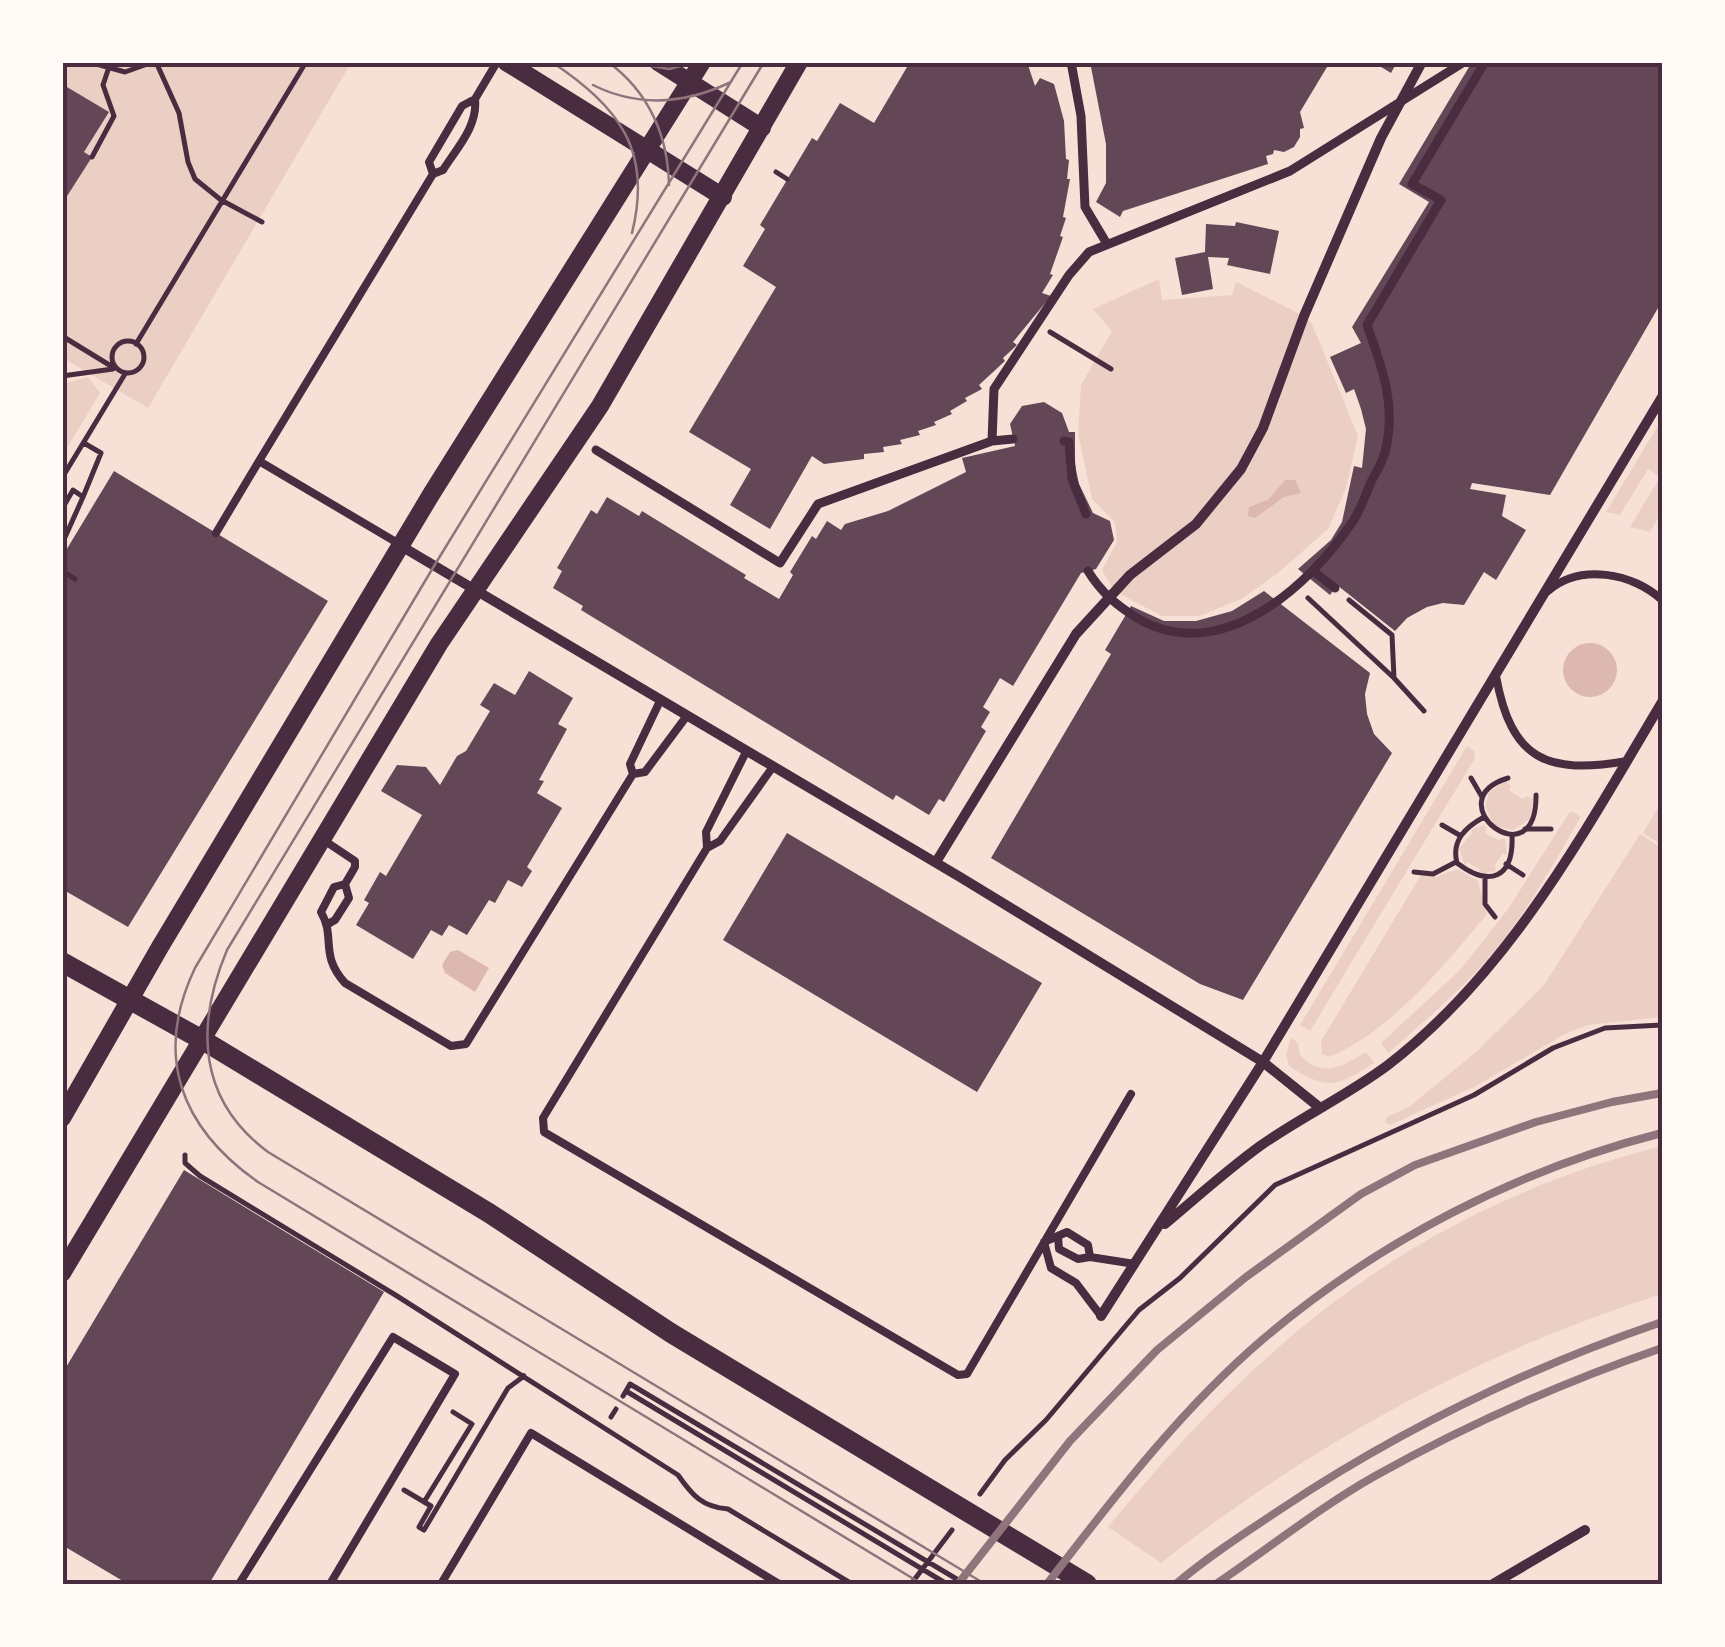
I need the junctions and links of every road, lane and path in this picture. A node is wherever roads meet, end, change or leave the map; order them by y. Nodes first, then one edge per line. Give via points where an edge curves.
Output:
1 (89, 62) edge
2 (154, 62) edge
3 (306, 62) edge
4 (497, 62) edge
5 (506, 62) edge
6 (658, 62) edge
7 (702, 62) edge
8 (799, 62) edge
9 (1071, 62) edge
10 (1422, 62) edge
11 (1464, 62) edge
12 (1486, 62) edge
13 (108, 70) junction
14 (690, 82) junction
15 (475, 100) junction
16 (762, 128) junction
17 (648, 150) junction
18 (92, 156) dead end
19 (776, 172) dead end
20 (433, 174) junction
21 (787, 179) dead end
22 (723, 197) junction
23 (222, 200) junction
24 (262, 222) dead end
25 (1107, 244) junction
26 (1036, 324) junction
27 (62, 336) edge
28 (136, 344) junction
29 (116, 368) junction
30 (1112, 369) dead end
31 (126, 374) junction
32 (62, 376) edge
33 (1662, 396) edge
34 (1014, 438) dead end
35 (992, 440) junction
36 (1064, 441) dead end
37 (84, 442) junction
38 (596, 450) dead end
39 (259, 460) junction
40 (62, 478) edge
41 (83, 497) junction
42 (62, 509) edge
43 (1086, 514) dead end
44 (216, 533) dead end
45 (62, 544) edge
46 (402, 546) junction
47 (62, 571) edge
48 (1088, 571) dead end
49 (1310, 574) junction
50 (75, 579) dead end
51 (1334, 588) joint
52 (474, 590) junction
53 (1303, 592) dead end
54 (1544, 594) junction
55 (1662, 600) edge
56 (1496, 676) junction
57 (1394, 678) junction
58 (660, 701) junction
59 (1662, 702) edge
60 (1424, 711) dead end
61 (686, 716) junction
62 (746, 752) junction
63 (1627, 761) junction
64 (772, 768) junction
65 (632, 774) junction
66 (1470, 778) dead end
67 (1508, 778) dead end
68 (1536, 795) dead end
69 (1483, 799) junction
70 (1484, 817) junction
71 (1442, 826) dead end
72 (1525, 829) junction
73 (1552, 829) dead end
74 (1512, 835) junction
75 (1461, 836) junction
76 (322, 839) junction
77 (708, 848) junction
78 (936, 862) junction
79 (1456, 862) junction
80 (1506, 864) junction
81 (1414, 872) dead end
82 (1523, 875) dead end
83 (1486, 878) junction
84 (344, 884) junction
85 (1495, 918) dead end
86 (328, 924) junction
87 (62, 962) edge
88 (130, 999) junction
89 (1662, 1025) edge
90 (202, 1040) junction
91 (1263, 1062) junction
92 (1131, 1094) dead end
93 (1319, 1107) junction
94 (62, 1118) edge
95 (185, 1155) dead end
96 (1157, 1230) junction
97 (1058, 1237) junction
98 (1044, 1242) junction
99 (1090, 1256) junction
100 (1135, 1264) junction
101 (62, 1272) edge
102 (1101, 1316) joint
103 (524, 1376) junction
104 (438, 1403) junction
105 (616, 1408) dead end
106 (611, 1416) dead end
107 (741, 1450) junction
108 (736, 1458) junction
109 (391, 1482) junction
110 (424, 1502) junction
111 (970, 1507) dead end
112 (958, 1522) dead end
113 (1585, 1530) dead end
114 (947, 1574) junction
115 (944, 1583) edge
116 (239, 1584) edge
117 (330, 1584) edge
118 (441, 1584) edge
119 (779, 1584) edge
120 (852, 1584) edge
121 (912, 1584) edge
122 (965, 1584) edge
123 (1087, 1584) edge
124 (1494, 1584) edge

1 - 13 path
2 - 13 path
2 - 23 path via 180,113 195,179
3 - 23 path
4 - 15 lane
5 - 17 street
6 - 14 street
7 - 14 street
8 - 16 street
9 - 25 street via 1081,116 1084,206
10 - 78 street via 1381,138 1241,468 1196,524 1130,575 1076,634
11 - 25 street via 1290,171
12 - 49 street via 1412,184 1441,200 1367,325 1390,388 1386,451 1354,520
13 - 18 path via 103,85 114,116
14 - 16 street
14 - 17 street
15 - 20 lane via 473,124 444,170
15 - 20 lane via 462,106 443,137 429,162
16 - 22 street
17 - 22 street
17 - 46 street
19 - 21 path
20 - 39 lane
22 - 52 street via 575,447
23 - 24 path
23 - 28 path
25 - 26 street via 1089,252
26 - 30 path
26 - 35 street via 994,389
27 - 29 path
28 - 29 path via 126,341 114,349
28 - 31 path via 142,363
29 - 31 path
29 - 32 path
31 - 37 path
33 - 54 street
34 - 35 street
35 - 38 street via 818,504 780,563
36 - 43 street
37 - 40 path
37 - 41 path via 101,453
39 - 44 lane
39 - 46 lane
41 - 42 path via 73,490
41 - 45 path
46 - 52 street
46 - 88 street
47 - 50 path
48 - 49 street via 1099,590 1128,612 1188,633 1247,620
49 - 51 street
51 - 57 path via 1392,635
52 - 58 street
52 - 76 street
53 - 57 path
54 - 55 lane via 1557,583 1602,574 1645,585
54 - 56 street
56 - 63 lane via 1506,720 1538,758 1582,768
56 - 91 street
57 - 60 path
58 - 61 street
58 - 65 lane via 630,764
59 - 63 street
61 - 62 street
61 - 65 lane via 645,772
62 - 64 street
62 - 77 lane via 706,832
63 - 93 street via 1487,971 1388,1065
64 - 77 lane
64 - 78 street
65 - 86 lane via 466,1044 451,1046 344,984 329,962
66 - 69 path
67 - 69 path via 1495,782
68 - 72 path
69 - 70 path
70 - 74 path
70 - 75 path
71 - 75 path
72 - 73 path
72 - 74 path
74 - 80 path
75 - 79 path
76 - 84 lane via 354,861
76 - 90 street
77 - 98 lane via 543,1118 544,1132 958,1375 967,1374
78 - 91 street
79 - 81 path via 1433,874
79 - 83 path
80 - 82 path
80 - 83 path
83 - 85 path via 1485,904
84 - 86 lane via 349,898
84 - 86 lane via 334,887 320,912
87 - 88 main road
88 - 90 main road
88 - 94 street
89 - 111 path via 1605,1028 1553,1048 1474,1095 1276,1185 1140,1310
90 - 101 street
90 - 123 main road
91 - 93 street
91 - 96 street
92 - 98 lane
93 - 96 street via 1258,1147
95 - 103 path via 200,1176
96 - 100 street
97 - 98 lane
97 - 99 lane via 1058,1248 1078,1259
97 - 99 lane via 1067,1232 1078,1238
98 - 102 lane via 1051,1268 1076,1283
99 - 100 lane
100 - 102 street
103 - 110 path via 508,1388 424,1530 419,1527 432,1506
103 - 120 path via 678,1475 694,1497 728,1509
104 - 109 lane
104 - 110 path via 472,1424
104 - 116 lane via 455,1374 393,1337
105 - 106 path
107 - 108 path
107 - 108 path via 630,1384 624,1394
107 - 114 path
108 - 115 path
109 - 110 path
109 - 117 lane
112 - 121 path
113 - 124 street
114 - 115 path
114 - 122 path
118 - 119 lane via 530,1433

